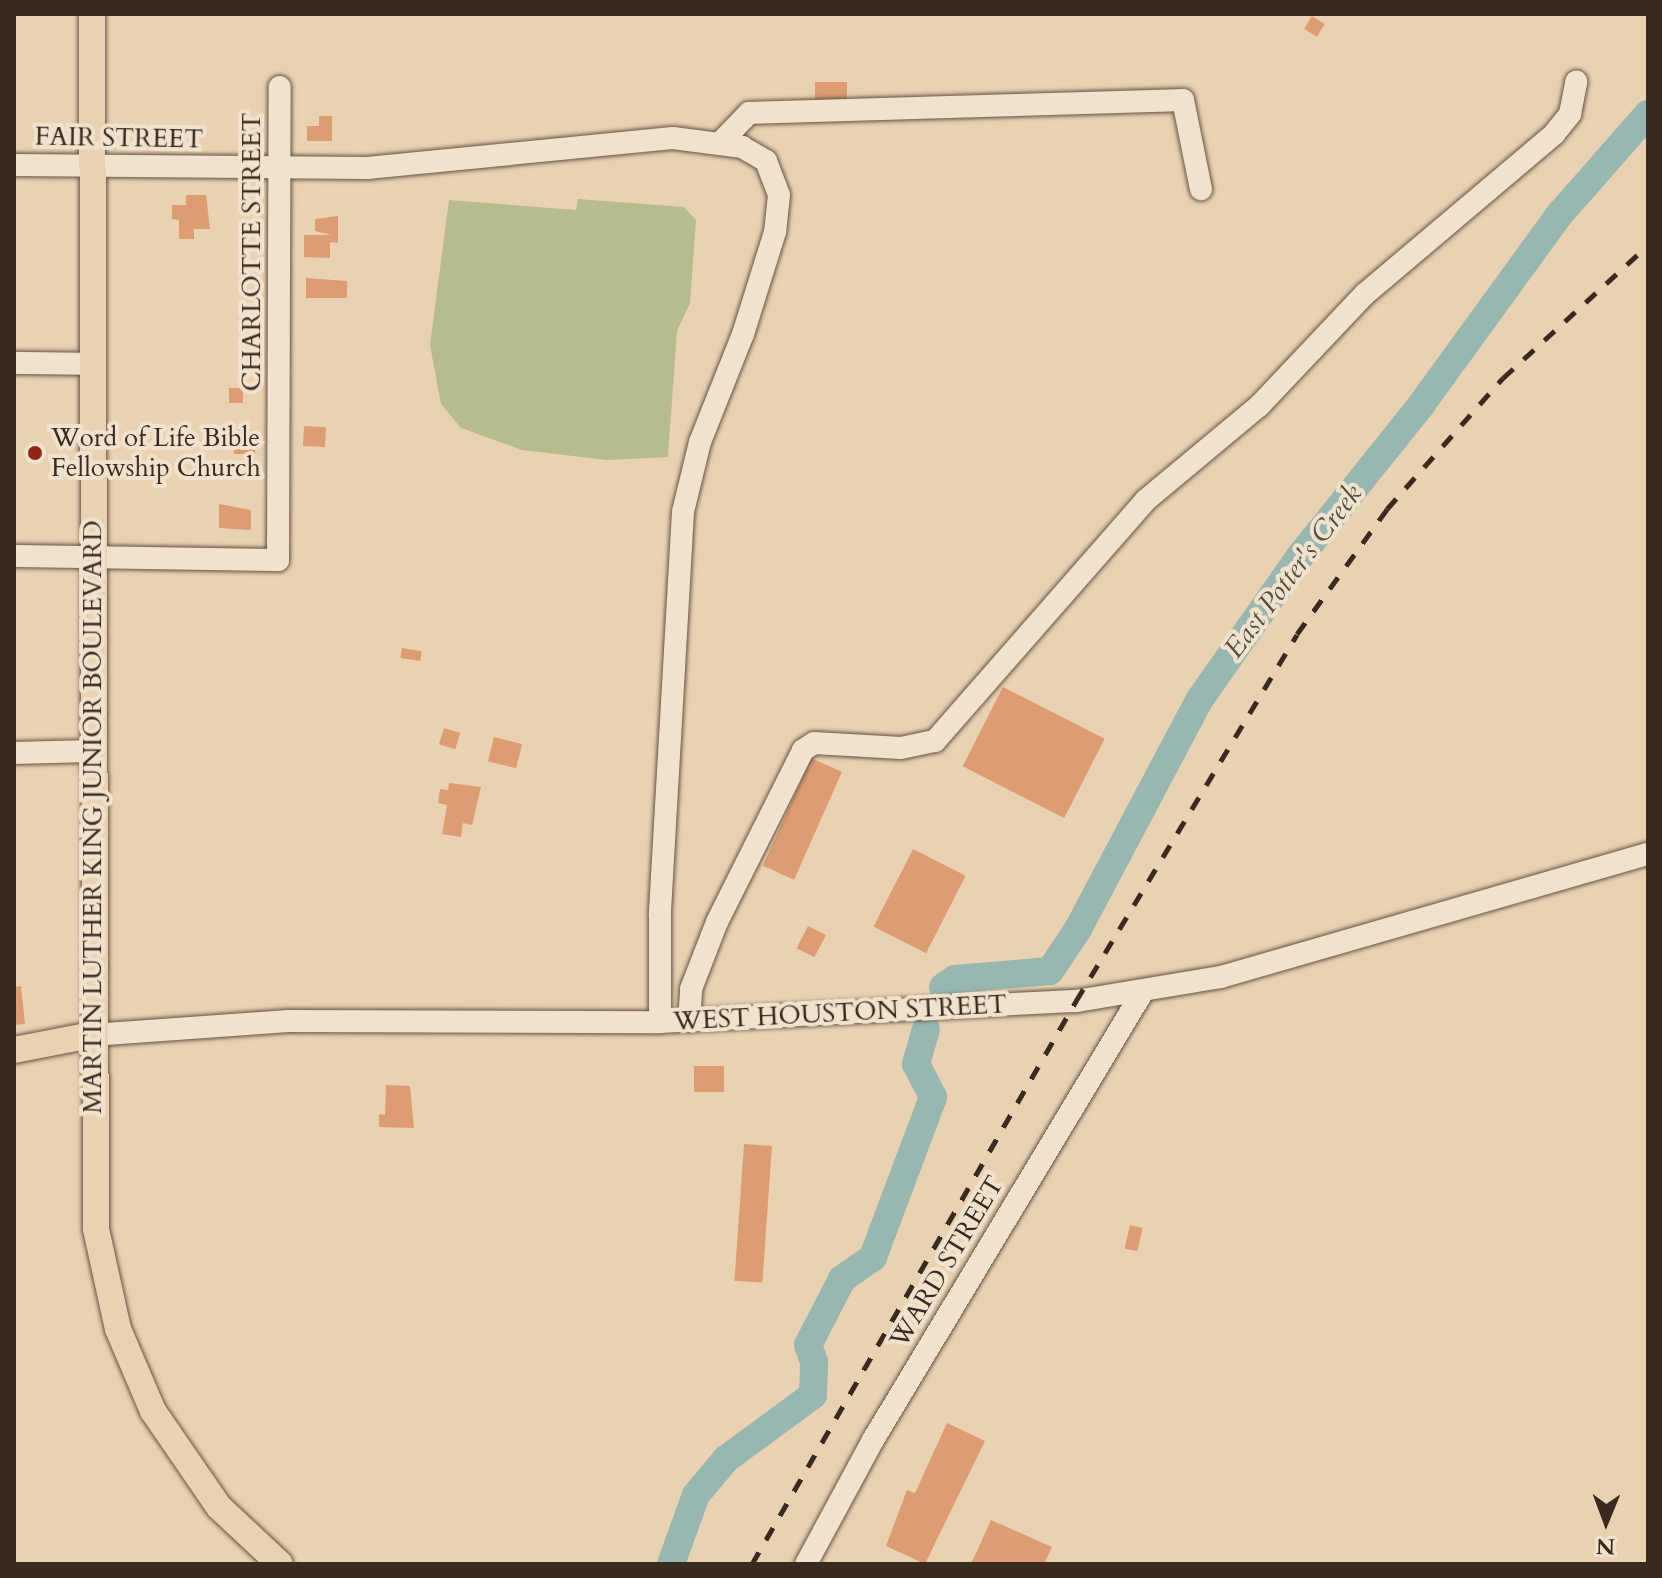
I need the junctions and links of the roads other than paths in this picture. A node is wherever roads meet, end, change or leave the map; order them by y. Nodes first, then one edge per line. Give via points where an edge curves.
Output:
1 (92, 14) edge
2 (1576, 82) dead end
3 (280, 87) dead end
4 (721, 142) junction
5 (92, 164) junction
6 (14, 165) edge
7 (279, 170) junction
8 (1201, 189) dead end
9 (14, 363) edge
10 (92, 364) junction
11 (14, 556) edge
12 (93, 557) junction
13 (91, 751) junction
14 (14, 753) edge
15 (1648, 854) edge
16 (1142, 993) junction
17 (689, 1021) junction
18 (660, 1022) junction
19 (92, 1035) junction
20 (14, 1050) edge
21 (280, 1564) edge
22 (806, 1564) edge

1 - 5 main road, MARTIN LUTHER KING JUNIOR BOULEVARD
2 - 17 street via 1570,114 1554,134 1365,294 1259,406 1131,514 935,741 901,748 814,743 803,750 717,922 691,989
3 - 7 street, CHARLOTTE STREET
4 - 7 street, FAIR STREET via 673,138 367,168
4 - 8 street via 749,113 1183,100
4 - 18 street, FAIR STREET via 766,161 776,180 778,214 743,334 686,488 660,915
5 - 6 street, FAIR STREET
5 - 7 street, FAIR STREET
5 - 10 main road, MARTIN LUTHER KING JUNIOR BOULEVARD
7 - 12 street, CHARLOTTE STREET via 278,560
9 - 10 street
10 - 12 main road, MARTIN LUTHER KING JUNIOR BOULEVARD
11 - 12 street
12 - 13 main road, MARTIN LUTHER KING JUNIOR BOULEVARD
13 - 14 street
13 - 19 main road, MARTIN LUTHER KING JUNIOR BOULEVARD
15 - 16 street, WEST HOUSTON STREET via 1287,960
16 - 17 street, WEST HOUSTON STREET
16 - 22 street, WARD STREET via 881,1427
17 - 18 street, WEST HOUSTON STREET
18 - 19 street, WEST HOUSTON STREET via 289,1021
19 - 20 main road, WEST HOUSTON STREET
19 - 21 main road, MARTIN LUTHER KING JUNIOR BOULEVARD via 96,1229 118,1329 153,1411 184,1462 219,1507

